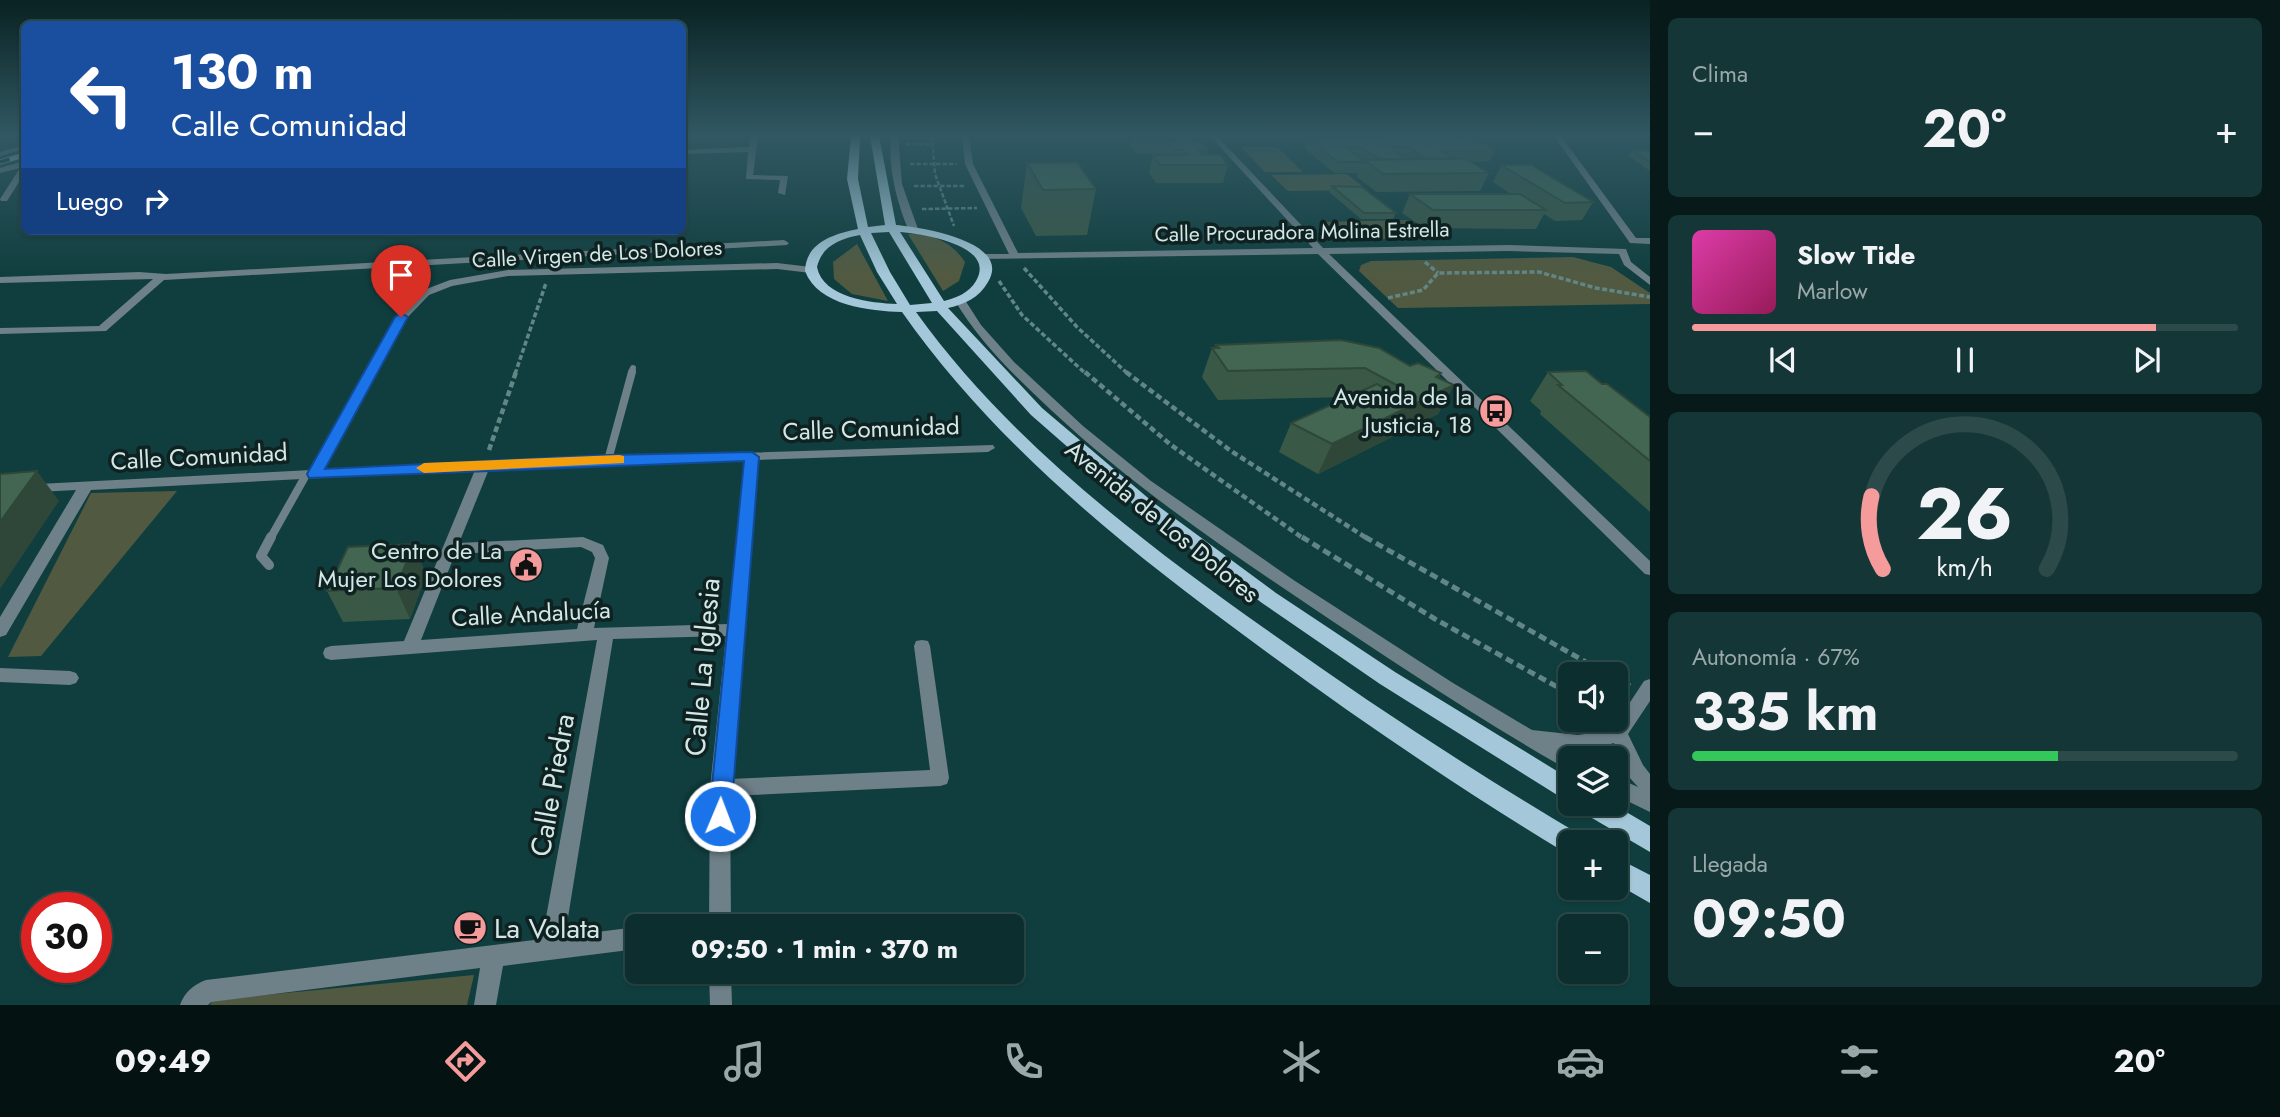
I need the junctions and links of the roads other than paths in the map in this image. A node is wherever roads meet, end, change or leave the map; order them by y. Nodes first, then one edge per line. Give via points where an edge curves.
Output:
1 (15, 183) edge
2 (784, 183) edge
3 (853, 183) edge
4 (876, 183) edge
5 (898, 183) edge
6 (978, 183) edge
7 (1257, 183) edge
8 (1591, 183) edge
9 (782, 193) dead end
10 (4, 199) dead end
11 (892, 229) junction
12 (913, 229) junction
13 (865, 231) junction
14 (1633, 241) junction
15 (1650, 241) edge
16 (784, 243) dead end
17 (1321, 251) junction
18 (1623, 251) junction
19 (554, 254) junction
20 (981, 257) junction
21 (1015, 257) junction
22 (812, 264) junction
23 (549, 272) junction
24 (161, 277) junction
25 (0, 280) edge
26 (1650, 282) edge
27 (960, 299) junction
28 (939, 305) junction
29 (907, 309) junction
30 (0, 331) edge
31 (633, 368) dead end
32 (988, 447) dead end
33 (752, 457) junction
34 (608, 460) junction
35 (484, 465) junction
36 (310, 475) junction
37 (86, 486) junction
38 (0, 490) edge
39 (450, 549) junction
40 (269, 565) dead end
41 (1650, 570) edge
42 (735, 630) junction
43 (0, 631) edge
44 (606, 633) junction
45 (584, 635) junction
46 (410, 646) junction
47 (922, 646) dead end
48 (331, 653) dead end
49 (0, 675) edge
50 (70, 678) dead end
51 (1650, 686) edge
52 (1628, 717) edge
53 (1616, 732) edge
54 (1618, 732) edge
55 (1519, 733) junction
56 (1558, 754) edge
57 (1558, 785) edge
58 (720, 788) junction
59 (1650, 788) edge
60 (1628, 792) edge
61 (1650, 803) edge
62 (1610, 816) edge
63 (1558, 835) edge
64 (1650, 840) edge
65 (1628, 877) edge
66 (1650, 890) edge
67 (720, 914) edge
68 (625, 940) edge
69 (552, 946) junction
70 (494, 954) junction
71 (720, 984) edge
72 (191, 1005) edge
73 (485, 1005) edge
74 (721, 1005) edge

1 - 10 street
2 - 9 street
3 - 13 main road, Avenida de Los Dolores
4 - 11 main road, Avenida de Los Dolores
5 - 12 street
6 - 21 street
7 - 17 street
8 - 14 street
11 - 12 main road
11 - 13 main road
11 - 28 main road, Avenida de Los Dolores
12 - 20 main road via 961,242
13 - 22 main road via 821,247
13 - 29 main road, Avenida de Los Dolores
14 - 15 street
14 - 18 street
16 - 19 street
17 - 18 street, Calle Procuradora Molina Estrella via 1569,247
17 - 21 street, Calle Procuradora Molina Estrella
17 - 41 street
18 - 26 street via 1627,262
19 - 23 street
19 - 24 street
20 - 21 street, Calle Procuradora Molina Estrella
20 - 27 main road via 986,268 984,280
22 - 23 street, Calle Virgen de Los Dolores
22 - 29 main road via 817,282 829,292 872,306
23 - 36 street, Calle Virgen de Los Dolores via 474,277 425,293 401,317
24 - 25 street
24 - 30 street via 102,329
27 - 28 main road
27 - 55 street via 975,327 1011,365 1086,437 1152,489 1259,565
28 - 29 main road
28 - 57 main road, Avenida de Los Dolores via 1046,421 1182,535 1374,670
29 - 63 main road, Avenida de Los Dolores via 960,379 1014,434 1141,546 1346,698 1483,791
31 - 34 lane
32 - 33 street, Calle Comunidad
33 - 34 street, Calle Comunidad
33 - 42 street, Calle La Iglesia
34 - 35 street, Calle Comunidad
35 - 36 street, Calle Comunidad
35 - 39 street
36 - 37 street, Calle Comunidad
36 - 40 lane via 261,556
37 - 38 street, Calle Comunidad
37 - 43 street
39 - 45 street via 592,544 603,558
39 - 46 street
42 - 44 street, Calle Andalucía
42 - 58 street, Calle La Iglesia
44 - 45 street, Calle Andalucía
44 - 69 street, Calle Piedra
45 - 46 street, Calle Andalucía
46 - 48 street, Calle Andalucía
47 - 58 street via 940,778
49 - 50 street
51 - 52 street
53 - 55 street via 1600,740 1567,741
54 - 59 street via 1636,771
55 - 56 street
58 - 67 street, Calle La Iglesia
60 - 61 street
62 - 64 main road
65 - 66 main road
68 - 69 street
69 - 70 street
70 - 72 street via 206,990
70 - 73 street
71 - 74 street

